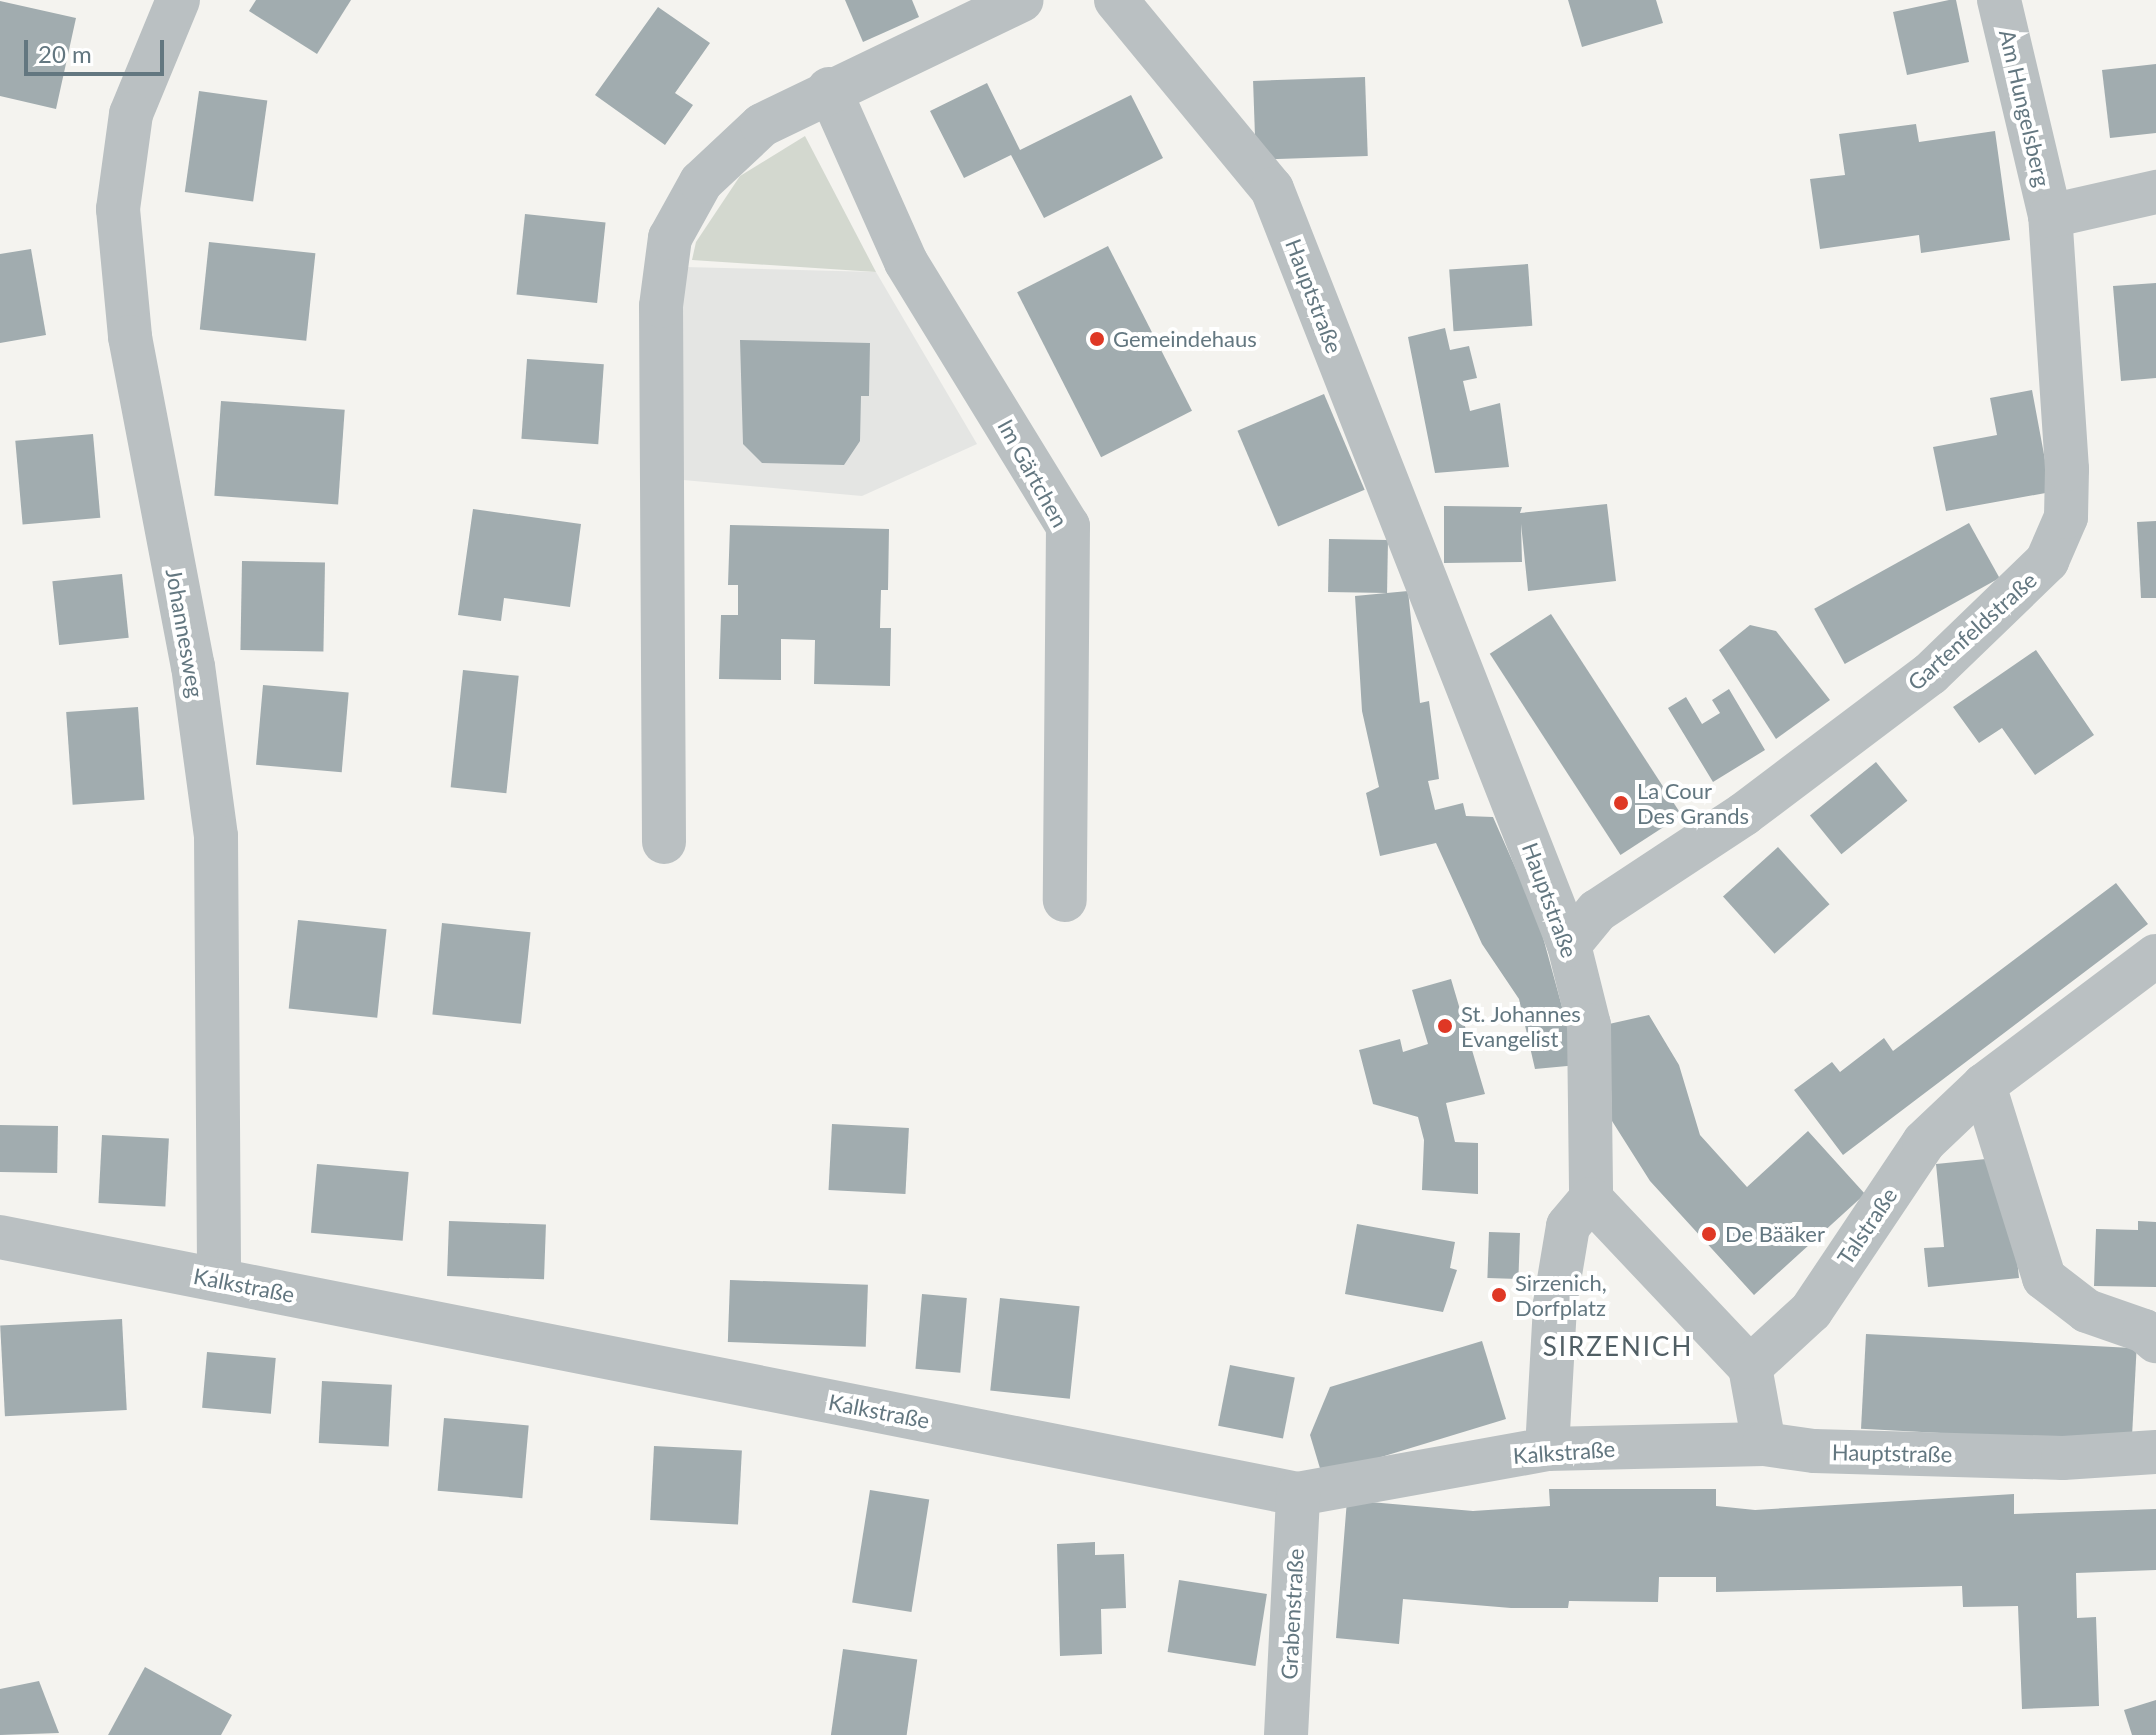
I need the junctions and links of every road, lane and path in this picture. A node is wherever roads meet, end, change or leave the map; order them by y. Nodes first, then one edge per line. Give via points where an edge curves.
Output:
1 (178, 0) edge
2 (1022, 0) edge
3 (1116, 0) edge
4 (1999, 0) edge
5 (829, 89) junction
6 (2156, 192) edge
7 (2050, 216) junction
8 (664, 842) dead end
9 (1065, 900) dead end
10 (1569, 945) junction
11 (2156, 956) edge
12 (1984, 1085) junction
13 (1591, 1199) junction
14 (0, 1237) edge
15 (219, 1280) junction
16 (2156, 1341) edge
17 (1750, 1367) junction
18 (1764, 1444) junction
19 (1547, 1449) junction
20 (2156, 1452) edge
21 (1298, 1494) junction
22 (1286, 1735) edge

1 - 15 street, Johannesweg via 131,114 118,209 130,337 193,666 216,836
2 - 5 street
3 - 10 street, Hauptstraße via 1272,189
4 - 7 street, Am Hungelsberg
5 - 8 street via 762,125 701,182 670,238 661,306
5 - 9 street, Im Gärtchen via 906,262 1068,526
6 - 7 street
7 - 10 street, Gartenfeldstraße via 2067,469 2066,517 2047,561 1930,674 1744,814 1597,911
10 - 13 street, Hauptstraße via 1589,1025
11 - 12 street, Talstraße
12 - 16 street via 2044,1278 2087,1311 2144,1331
12 - 17 street, Talstraße via 1924,1142 1811,1311
13 - 17 street
13 - 19 street via 1568,1226 1555,1304
14 - 15 street, Kalkstraße
15 - 21 street, Kalkstraße
17 - 18 street
18 - 19 street, Kalkstraße
18 - 20 street, Hauptstraße via 1814,1451 2063,1458
19 - 21 street, Kalkstraße
21 - 22 street, Grabenstraße

